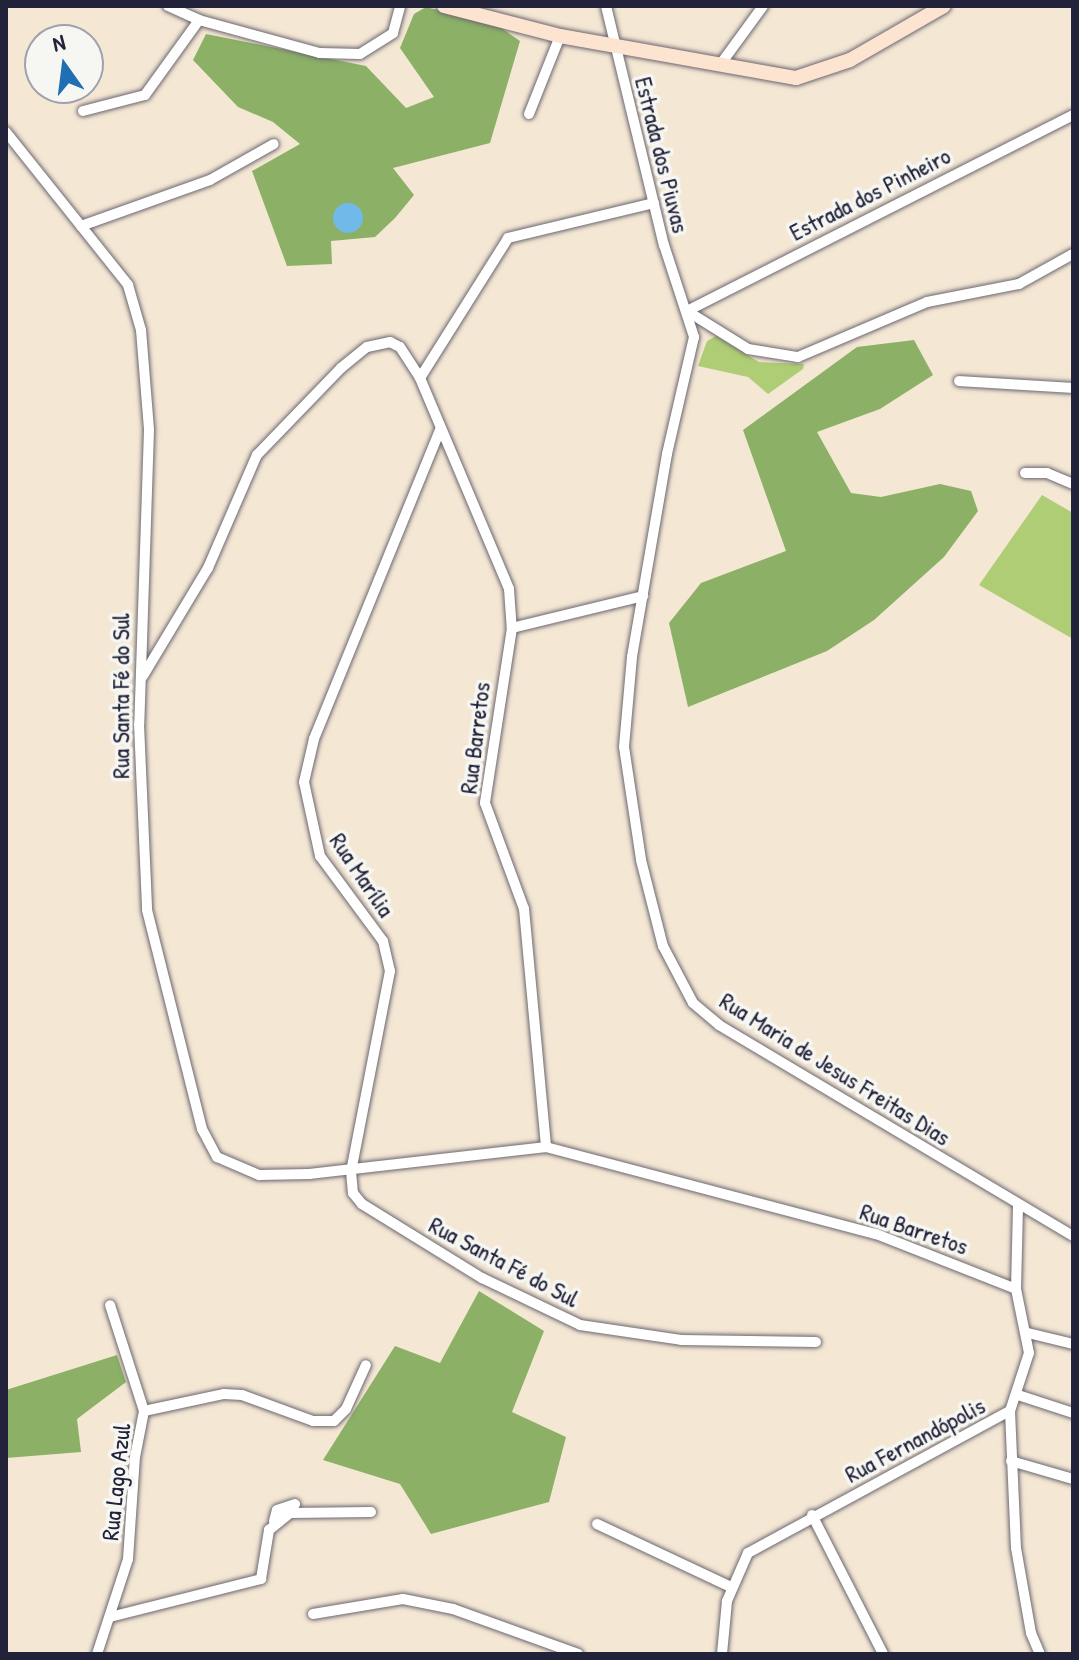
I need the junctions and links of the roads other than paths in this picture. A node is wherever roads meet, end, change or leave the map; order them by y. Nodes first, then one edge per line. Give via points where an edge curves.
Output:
1 (168, 6) edge
2 (400, 6) edge
3 (444, 6) edge
4 (606, 6) edge
5 (763, 6) edge
6 (944, 6) edge
7 (199, 20) junction
8 (560, 36) junction
9 (614, 46) junction
10 (720, 65) junction
11 (83, 111) dead end
12 (529, 114) dead end
13 (1073, 115) edge
14 (6, 132) edge
15 (274, 144) dead end
16 (654, 203) junction
17 (81, 226) junction
18 (1073, 254) edge
19 (687, 311) junction
20 (420, 378) junction
21 (959, 381) dead end
22 (1073, 388) edge
23 (440, 430) junction
24 (1025, 473) dead end
25 (1073, 484) edge
26 (643, 596) junction
27 (512, 628) junction
28 (142, 678) junction
29 (546, 1147) junction
30 (351, 1171) junction
31 (1018, 1206) junction
32 (1073, 1236) edge
33 (1016, 1289) junction
34 (110, 1305) dead end
35 (1028, 1333) junction
36 (816, 1342) dead end
37 (1073, 1344) edge
38 (366, 1365) dead end
39 (1018, 1395) junction
40 (144, 1411) junction
41 (1010, 1411) junction
42 (1073, 1413) edge
43 (1011, 1461) junction
44 (1073, 1479) edge
45 (295, 1504) dead end
46 (371, 1512) dead end
47 (812, 1515) junction
48 (274, 1521) junction
49 (597, 1524) dead end
50 (731, 1587) junction
51 (313, 1614) dead end
52 (110, 1617) junction
53 (97, 1654) edge
54 (578, 1654) edge
55 (722, 1654) edge
56 (883, 1654) edge
57 (1040, 1654) edge

1 - 7 street
2 - 7 street via 393,33 360,54 320,53
3 - 8 street
4 - 9 street, Estrada dos Piuvas
5 - 10 street
6 - 10 street via 817,73 771,77
7 - 11 street via 145,95
8 - 9 street
8 - 12 street
9 - 10 street
9 - 16 street, Estrada dos Piuvas
13 - 19 street, Estrada dos Pinheiro
14 - 17 street, Rua Santa Fé do Sul
15 - 17 street via 210,180
16 - 19 street, Estrada dos Piuvas
16 - 20 street via 508,238
17 - 28 street, Rua Santa Fé do Sul via 128,285 141,330 149,430 140,587
18 - 19 street via 1019,284 927,302 798,357 748,349
19 - 26 street, Rua Maria de Jesus Freitas Dias via 694,348 667,454
20 - 23 street, Rua Barretos
20 - 28 street, Rua Barretos via 400,347 380,343 341,368 286,421 257,455 208,568
21 - 22 street
23 - 27 street, Rua Barretos via 509,589
23 - 30 street, Rua Marília via 314,739 304,782 320,856 383,941 390,971
24 - 25 street via 1047,473
26 - 27 street
26 - 31 street, Rua Maria de Jesus Freitas Dias via 624,747 648,891 675,977 693,1003 719,1025
27 - 29 street, Rua Barretos via 485,803 524,909
28 - 30 street, Rua Santa Fé do Sul via 140,800 147,910 209,1147 235,1169 259,1175
29 - 30 street, Rua Santa Fé do Sul
29 - 33 street, Rua Barretos via 876,1234
30 - 36 street, Rua Santa Fé do Sul via 353,1193 362,1204 482,1278 580,1325 681,1340
31 - 32 street, Rua Maria de Jesus Freitas Dias
31 - 33 street, Rua Fernandópolis
33 - 35 street, Rua Fernandópolis
34 - 40 street, Rua Lago Azul
35 - 37 street
35 - 39 street, Rua Fernandópolis via 1029,1353
38 - 40 street via 346,1409 334,1421 313,1421 242,1395 224,1394
39 - 41 street, Rua Fernandópolis
39 - 42 street
40 - 52 street, Rua Lago Azul via 135,1457 128,1559
41 - 43 street
41 - 47 street, Rua Fernandópolis
43 - 44 street
43 - 57 street via 1016,1548 1031,1633
45 - 48 street via 277,1510
46 - 48 street via 311,1511
47 - 50 street, Rua Fernandópolis via 748,1553
47 - 56 street
48 - 52 street via 261,1579
49 - 50 street
50 - 55 street, Rua Fernandópolis
51 - 54 street via 403,1599 453,1609
52 - 53 street, Rua Lago Azul

